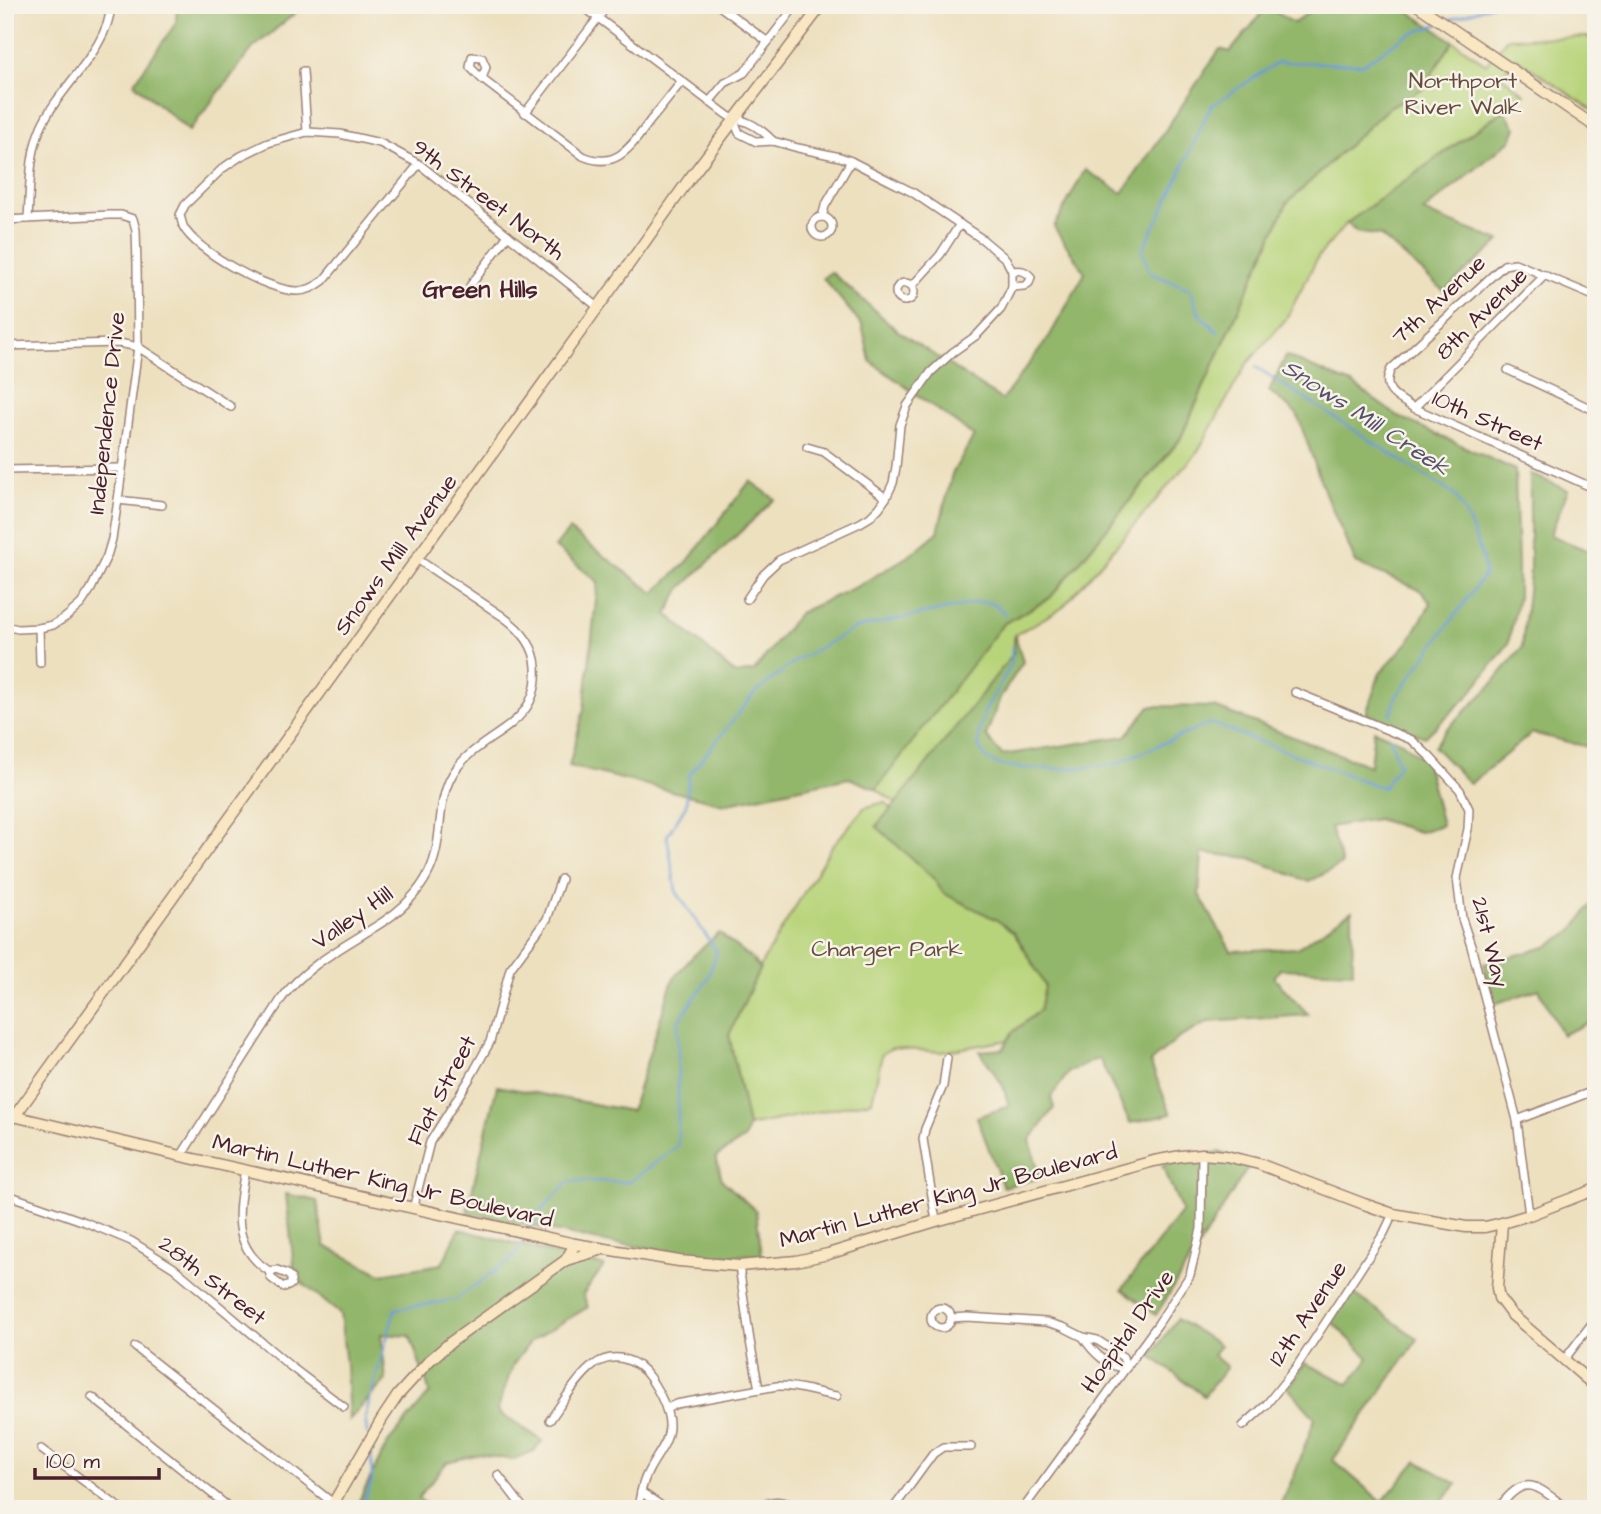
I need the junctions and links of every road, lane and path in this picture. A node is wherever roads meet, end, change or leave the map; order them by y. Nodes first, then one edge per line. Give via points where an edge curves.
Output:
1 (111, 5) edge
2 (581, 5) edge
3 (608, 5) edge
4 (718, 5) edge
5 (822, 5) edge
6 (1417, 5) edge
7 (792, 7) edge
8 (598, 18) junction
9 (768, 42) junction
10 (303, 71) dead end
11 (482, 79) dead end
12 (682, 81) junction
13 (709, 102) junction
14 (525, 113) junction
15 (734, 120) junction
16 (1596, 127) edge
17 (307, 132) junction
18 (773, 141) junction
19 (851, 161) junction
20 (419, 164) junction
21 (822, 217) dead end
22 (28, 219) junction
23 (5, 220) edge
24 (960, 224) junction
25 (508, 235) junction
26 (1012, 271) junction
27 (1545, 275) junction
28 (470, 286) dead end
29 (912, 286) dead end
30 (1012, 287) junction
31 (1596, 297) edge
32 (598, 307) junction
33 (5, 346) edge
34 (138, 347) junction
35 (1391, 369) joint
36 (1508, 370) dead end
37 (231, 407) dead end
38 (1414, 408) junction
39 (1596, 411) edge
40 (807, 447) dead end
41 (121, 468) junction
42 (5, 470) edge
43 (1596, 487) edge
44 (886, 498) junction
45 (118, 500) junction
46 (162, 505) dead end
47 (417, 559) junction
48 (747, 599) dead end
49 (5, 626) edge
50 (39, 628) junction
51 (40, 663) dead end
52 (1294, 692) dead end
53 (561, 879) dead end
54 (947, 1058) dead end
55 (1596, 1090) edge
56 (10, 1115) edge
57 (1517, 1121) junction
58 (5, 1129) edge
59 (1202, 1154) junction
60 (181, 1156) junction
61 (245, 1170) junction
62 (1596, 1189) edge
63 (5, 1194) edge
64 (413, 1209) junction
65 (1393, 1214) junction
66 (1529, 1214) junction
67 (936, 1221) junction
68 (1502, 1223) junction
69 (575, 1244) junction
70 (604, 1249) junction
71 (566, 1260) junction
72 (739, 1266) junction
73 (269, 1271) dead end
74 (951, 1318) dead end
75 (1596, 1318) edge
76 (1083, 1337) junction
77 (135, 1347) dead end
78 (1564, 1360) junction
79 (1126, 1368) junction
80 (1596, 1387) edge
81 (759, 1389) junction
82 (837, 1396) dead end
83 (92, 1397) dead end
84 (344, 1407) dead end
85 (666, 1409) junction
86 (550, 1420) dead end
87 (1244, 1426) dead end
88 (971, 1447) dead end
89 (41, 1449) dead end
90 (498, 1475) dead end
91 (641, 1492) junction
92 (331, 1506) edge
93 (121, 1509) edge
94 (231, 1509) edge
95 (524, 1509) edge
96 (638, 1509) edge
97 (666, 1509) edge
98 (753, 1509) edge
99 (802, 1509) edge
100 (892, 1509) edge
101 (1023, 1509) edge
102 (1498, 1509) edge
103 (1568, 1509) edge

1 - 22 street via 103,35 40,129
2 - 8 street
3 - 8 street
4 - 9 street
5 - 15 main road, Snows Mill Avenue
6 - 16 main road
7 - 9 street
8 - 12 street
8 - 14 street
9 - 13 street via 744,73 725,83
10 - 17 street
11 - 14 street
12 - 13 street
12 - 14 street via 629,149 602,161 583,156
13 - 15 street
15 - 18 street via 746,121
15 - 18 street via 739,133 757,142
15 - 32 main road, Snows Mill Avenue
17 - 20 street, 9th Street North via 380,143
17 - 20 street via 268,144 223,167 180,215 183,226 202,247 245,275 274,287 295,291 315,287
18 - 19 street
19 - 21 street
19 - 24 street via 912,192
20 - 25 street, 9th Street North
22 - 23 street
22 - 34 street, Independence Drive via 110,215 133,219
24 - 26 street via 1006,259
24 - 29 street
25 - 28 street
25 - 32 street, 9th Street North
26 - 30 street
26 - 30 street via 1021,270 1031,277 1024,286
27 - 31 street
27 - 35 street, 7th Avenue via 1515,263 1503,265
27 - 38 street, 8th Avenue
30 - 44 street via 990,322 931,372 907,406
32 - 47 main road, Snows Mill Avenue
33 - 34 street via 120,343
34 - 37 street
34 - 41 street, Independence Drive
35 - 38 street, 10th Street via 1388,388
36 - 39 street
38 - 43 street, 10th Street
40 - 44 street via 824,452
41 - 42 street
41 - 45 street, Independence Drive
44 - 48 street via 870,517 779,560
45 - 46 street
45 - 50 street, Independence Drive via 107,556 91,589 66,617
47 - 56 main road, Snows Mill Avenue
47 - 60 street, Valley Hill via 523,635 536,660 534,691 522,715 465,757 451,777 433,862 413,897 293,984
49 - 50 street
50 - 51 street
52 - 57 street, 21st Way via 1412,740 1460,790 1469,809 1457,878 1462,919
53 - 64 street, Flat Street via 547,919 510,970 490,1042 430,1142
54 - 67 street via 943,1086 923,1139
55 - 57 street
56 - 58 street, Snows Mill Avenue
56 - 60 main road, Martin Luther King Jr Boulevard
57 - 66 street, 21st Way
59 - 65 main road, Martin Luther King Jr Boulevard via 1259,1164
59 - 67 main road, Martin Luther King Jr Boulevard via 1154,1161
59 - 79 street, Hospital Drive via 1201,1229 1190,1275
60 - 61 main road, Martin Luther King Jr Boulevard
61 - 64 main road, Martin Luther King Jr Boulevard
61 - 73 street via 239,1203 243,1243
62 - 66 main road, Martin Luther King Jr Boulevard
63 - 84 street, 28th Street via 131,1241 174,1268
64 - 69 main road, Martin Luther King Jr Boulevard
65 - 68 main road, Martin Luther King Jr Boulevard via 1466,1227
65 - 87 street, 12th Avenue via 1297,1366
66 - 68 main road, Martin Luther King Jr Boulevard
67 - 72 main road, Martin Luther King Jr Boulevard via 828,1254
68 - 78 main road via 1499,1298
69 - 70 main road, Martin Luther King Jr Boulevard
69 - 71 main road
70 - 71 main road
70 - 72 main road, Martin Luther King Jr Boulevard
71 - 92 main road via 430,1360 398,1395
72 - 81 street
74 - 76 street via 1046,1322
75 - 78 street
76 - 79 street via 1115,1368
76 - 79 street via 1097,1340 1123,1357
77 - 92 street
78 - 80 main road
79 - 101 street, Hospital Drive
81 - 82 street via 790,1386
81 - 85 street
83 - 94 street
85 - 86 street via 639,1365 617,1357 586,1372
85 - 91 street via 667,1439
88 - 100 street via 943,1447 933,1454
89 - 93 street
90 - 95 street
91 - 96 street
91 - 97 street
98 - 99 street via 777,1500
102 - 103 street via 1523,1485 1535,1486

